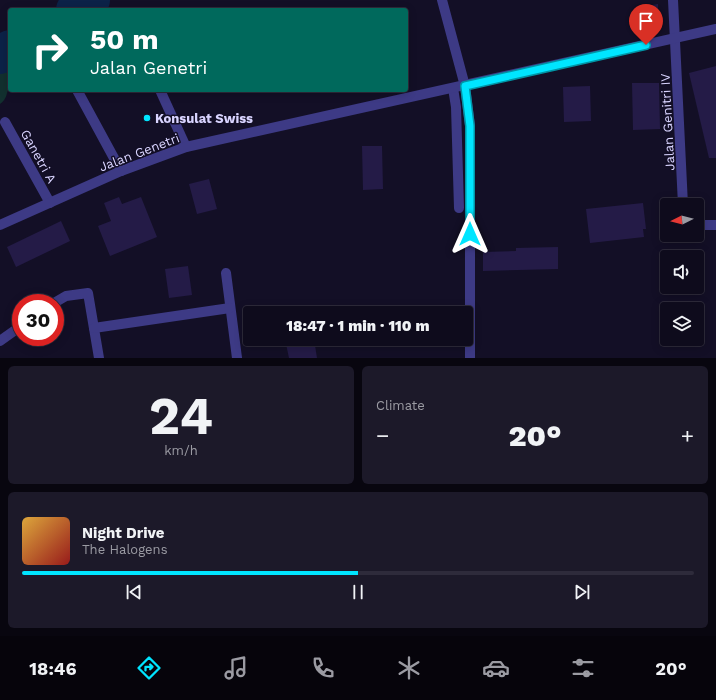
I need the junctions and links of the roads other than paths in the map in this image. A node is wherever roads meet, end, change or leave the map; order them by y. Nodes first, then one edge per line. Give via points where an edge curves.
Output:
1 (442, 0) edge
2 (673, 0) edge
3 (716, 29) edge
4 (676, 38) junction
5 (465, 86) junction
6 (453, 88) junction
7 (78, 92) edge
8 (161, 92) edge
9 (5, 122) dead end
10 (186, 147) junction
11 (121, 171) junction
12 (683, 198) edge
13 (50, 203) junction
14 (459, 208) dead end
15 (0, 225) edge
16 (704, 225) edge
17 (716, 225) edge
18 (226, 273) dead end
19 (64, 297) edge
20 (230, 308) junction
21 (94, 328) junction
22 (12, 332) edge
23 (0, 341) edge
24 (99, 358) edge
25 (237, 358) edge
26 (470, 358) edge

1 - 5 street
2 - 4 street, Jalan Genitri IV
3 - 4 street, Jalan Genetri
4 - 5 street, Jalan Genetri
4 - 12 street, Jalan Genitri IV
5 - 6 street, Jalan Genetri
5 - 26 street via 470,126
6 - 10 street, Jalan Genetri
6 - 14 street via 456,107
7 - 11 street
8 - 10 street
9 - 13 street, Ganetri A
10 - 11 street, Jalan Genetri
11 - 13 street, Jalan Genetri
13 - 15 street, Jalan Genetri
16 - 17 street
18 - 20 street
19 - 21 street via 88,293
20 - 21 street
20 - 25 street
21 - 24 street
22 - 23 street

